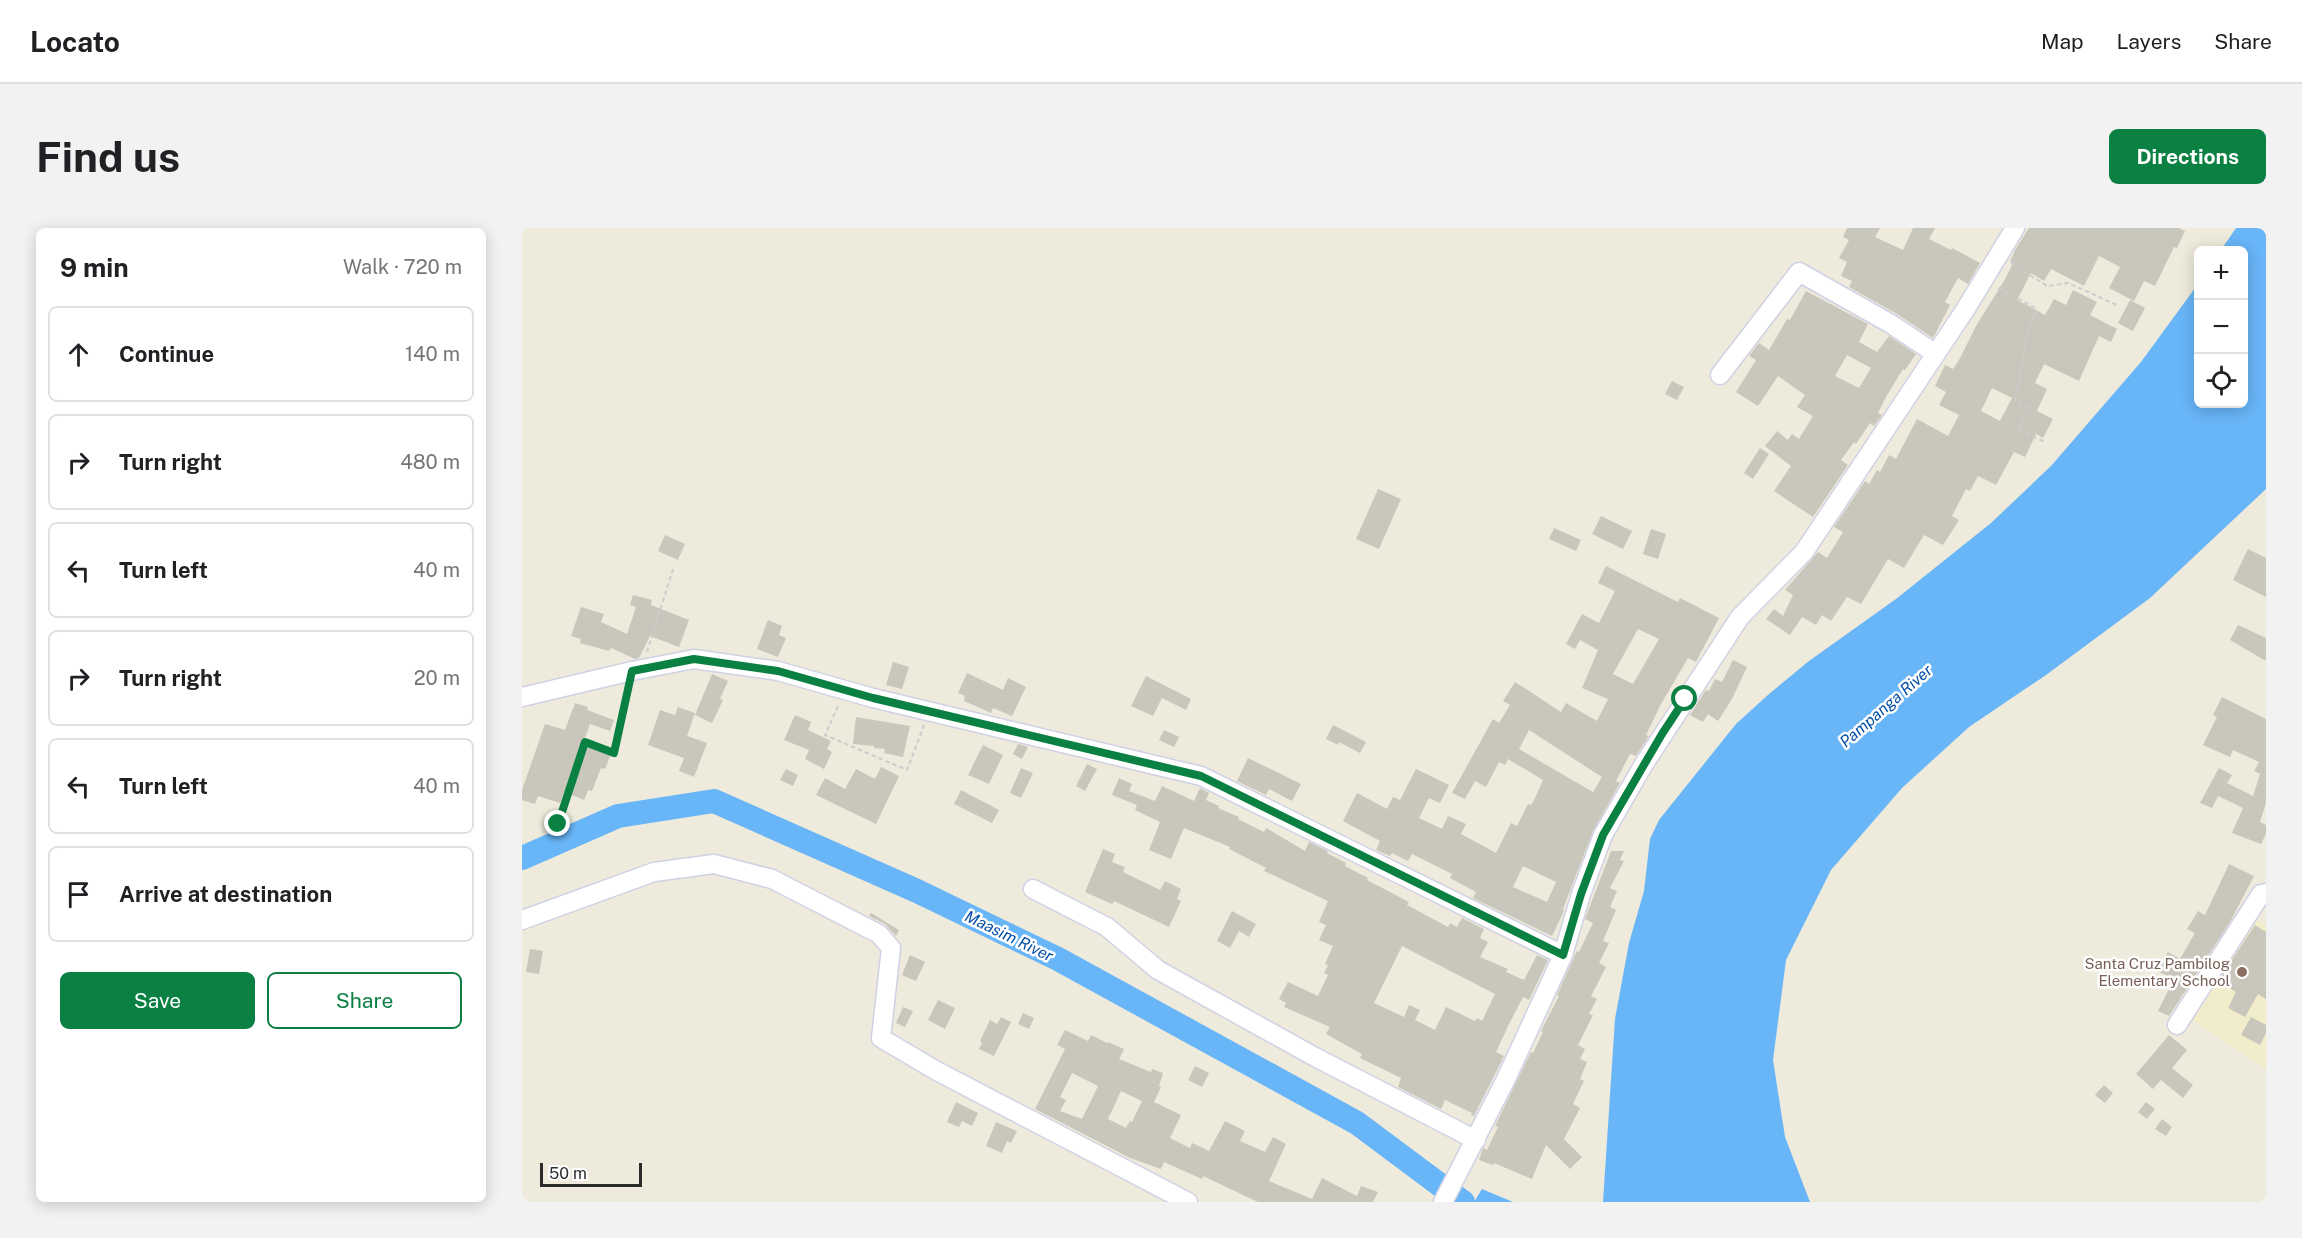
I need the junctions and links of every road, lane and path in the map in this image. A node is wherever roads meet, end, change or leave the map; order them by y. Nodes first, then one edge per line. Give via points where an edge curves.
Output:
1 (2015, 228) edge
2 (1998, 255) junction
3 (1983, 279) junction
4 (2117, 305) dead end
5 (1936, 354) junction
6 (1720, 375) dead end
7 (2045, 442) dead end
8 (674, 566) dead end
9 (632, 671) junction
10 (845, 690) junction
11 (522, 697) edge
12 (929, 711) junction
13 (558, 824) dead end
14 (1032, 889) dead end
15 (2266, 893) edge
16 (522, 920) edge
17 (1563, 955) junction
18 (2178, 1025) dead end
19 (1473, 1146) junction
20 (1188, 1202) edge
21 (1443, 1202) edge

1 - 2 street
2 - 3 street
2 - 4 path via 2047,286 2068,283
3 - 5 street
3 - 7 path via 2037,309 2028,330 2015,401 2029,408 2018,429
5 - 6 street via 1799,272
5 - 17 street via 1804,552 1740,617 1662,734 1603,835
8 - 9 path via 645,657
9 - 10 street via 694,659 778,671
9 - 11 street
9 - 13 path via 614,753 585,742
10 - 12 street
10 - 12 path via 825,735 907,770
12 - 17 street via 1201,776
14 - 19 street via 1107,927 1158,970
15 - 18 street via 2260,894
16 - 20 street via 654,872 714,864 771,879 879,934 891,948 881,1038
17 - 19 street
19 - 21 street

